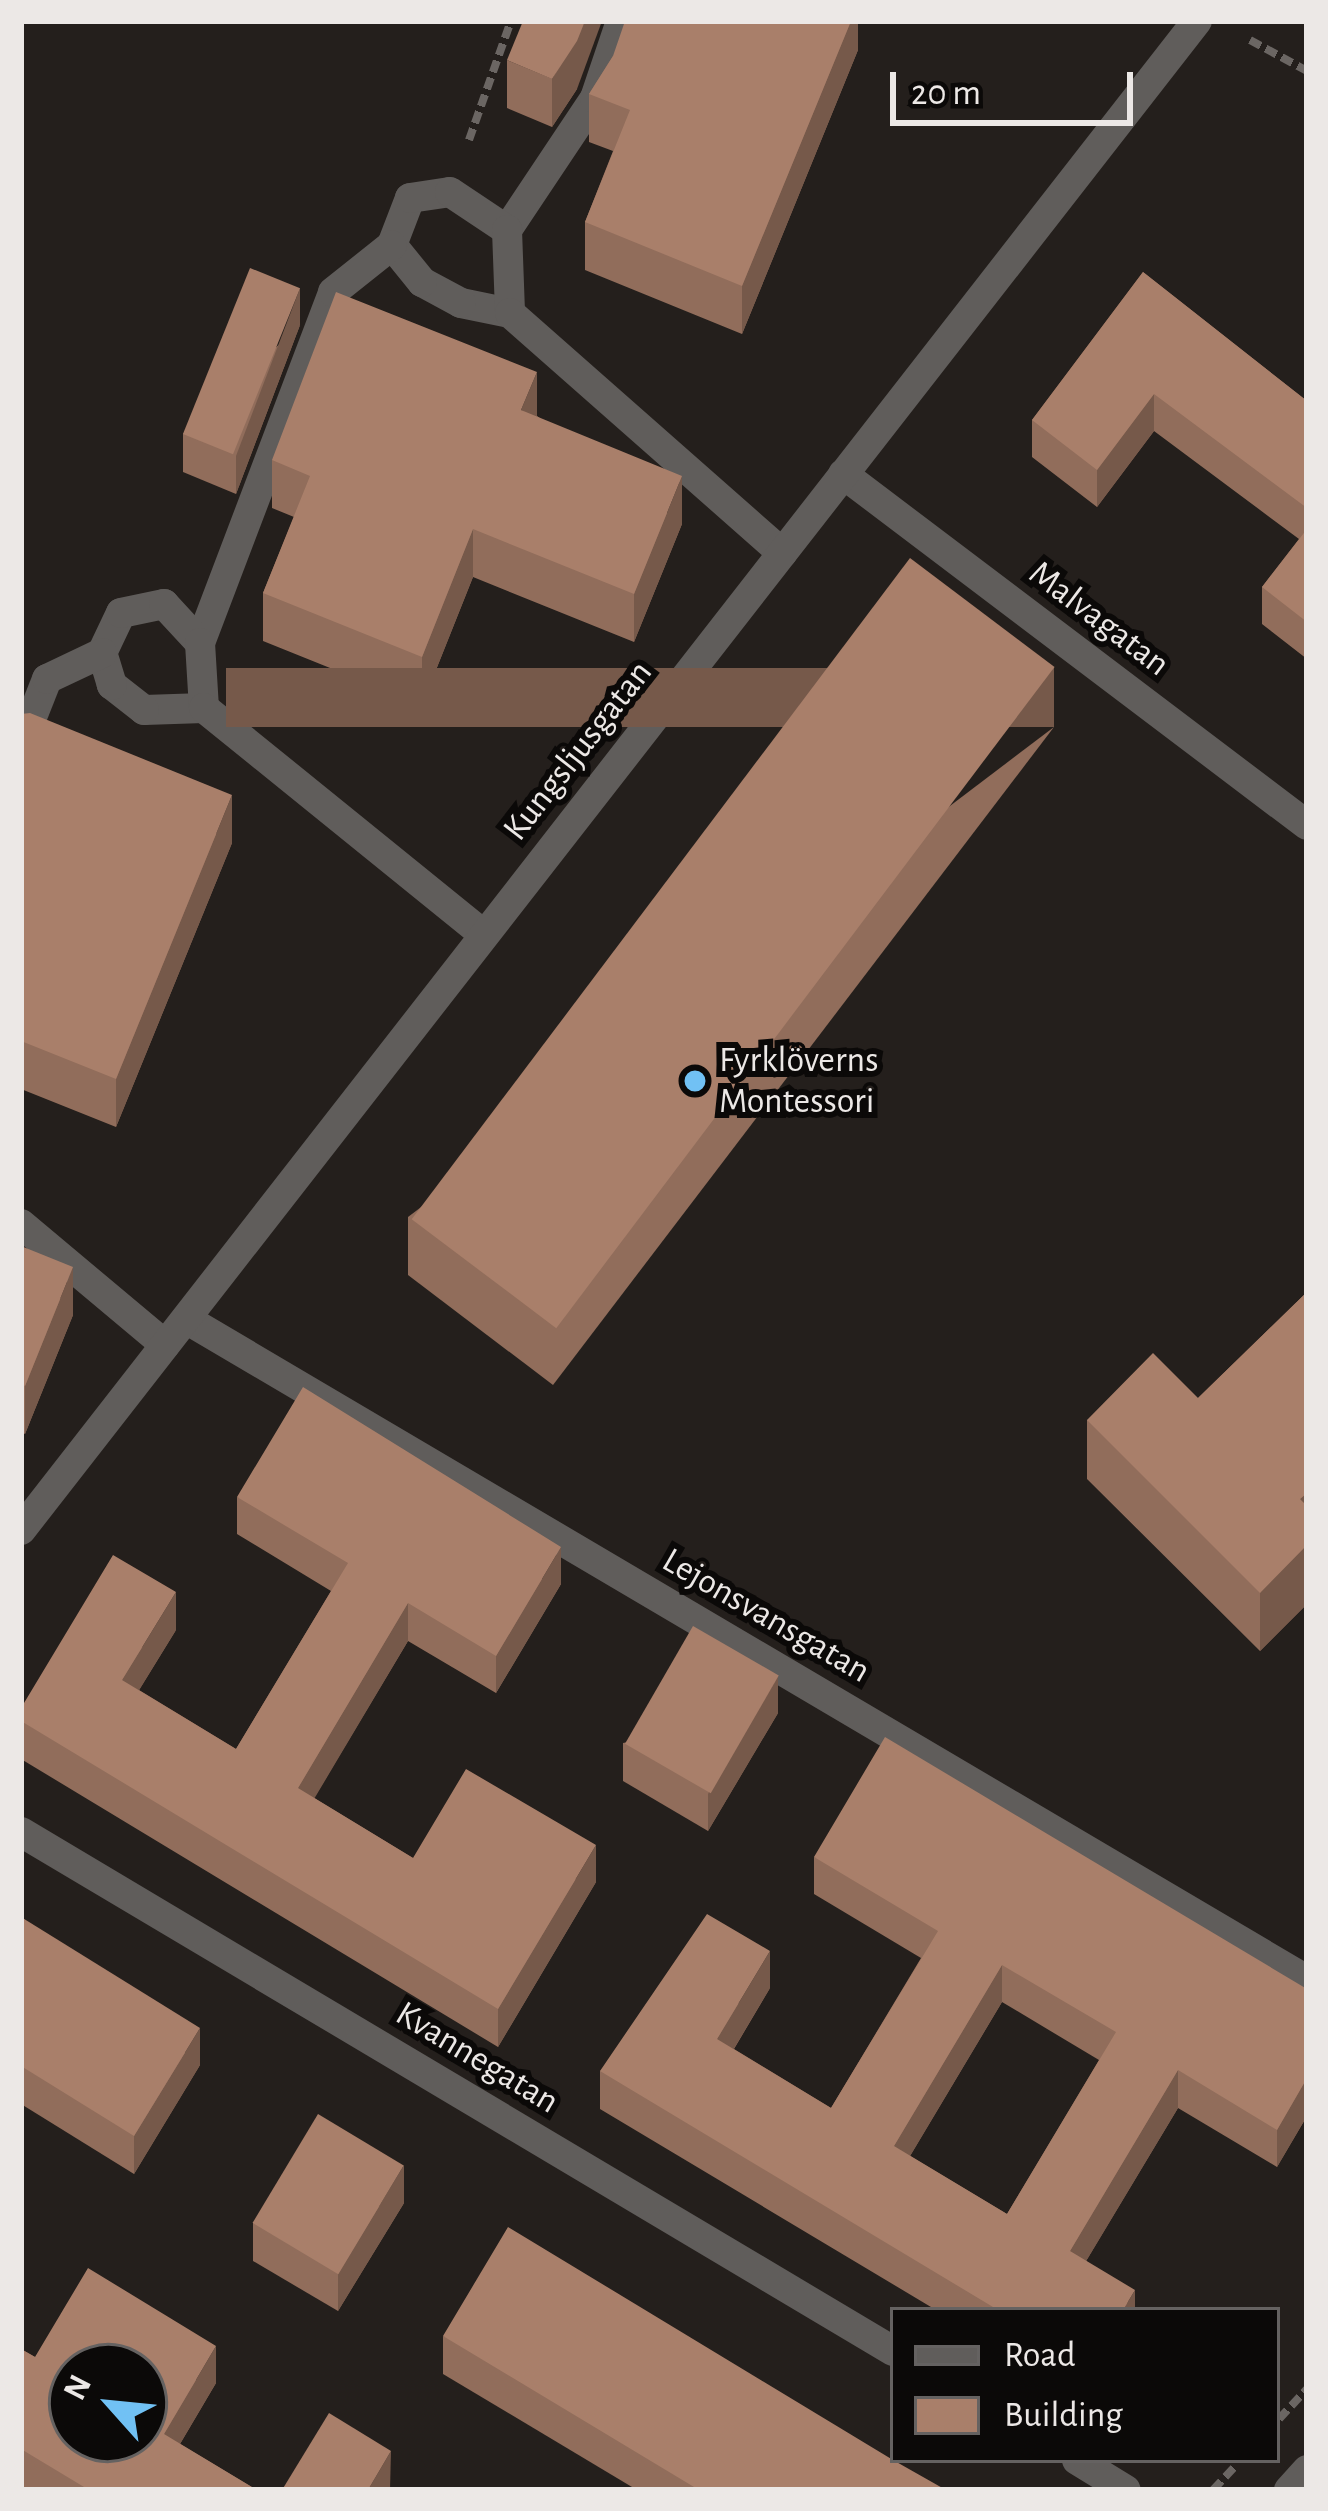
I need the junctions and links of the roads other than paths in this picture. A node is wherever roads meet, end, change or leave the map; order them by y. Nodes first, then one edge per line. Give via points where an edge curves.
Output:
1 (621, 21) edge
2 (1197, 21) edge
3 (507, 230) junction
4 (392, 245) junction
5 (510, 313) junction
6 (843, 474) junction
7 (782, 553) junction
8 (200, 643) junction
9 (102, 653) junction
10 (204, 708) junction
11 (21, 745) edge
12 (1307, 825) edge
13 (484, 935) junction
14 (21, 1224) edge
15 (186, 1319) junction
16 (166, 1345) junction
17 (21, 1530) edge
18 (21, 1832) edge
19 (1307, 1980) edge
20 (890, 2349) edge
21 (1082, 2463) edge
22 (1307, 2470) edge
23 (1126, 2490) edge
24 (1289, 2490) edge

1 - 3 street via 595,98
2 - 6 street, Kungsljusgatan
3 - 4 street via 451,192 410,198
3 - 5 street
4 - 5 street via 422,281 460,303
4 - 8 street via 333,292
5 - 7 street
6 - 7 street, Kungsljusgatan
6 - 12 street, Malvagatan
7 - 13 street, Kungsljusgatan
8 - 9 street via 164,604 121,613
8 - 10 street
9 - 10 street via 112,685 144,710
9 - 11 street via 47,679
10 - 13 street
13 - 15 street, Kungsljusgatan
14 - 16 street
15 - 16 street, Kungsljusgatan
15 - 19 street, Lejonsvansgatan
16 - 17 street, Kungsljusgatan
18 - 20 street, Kvannegatan
21 - 23 street
22 - 24 street

